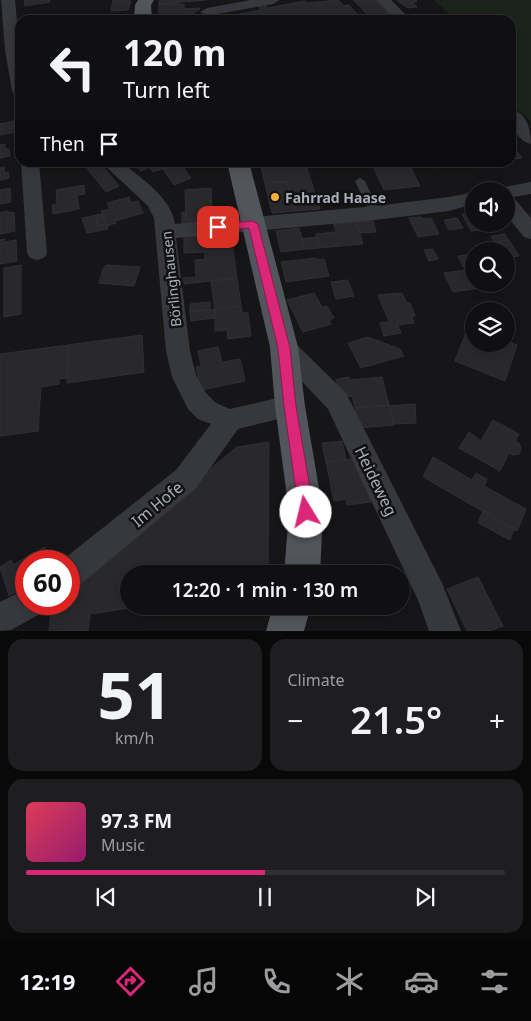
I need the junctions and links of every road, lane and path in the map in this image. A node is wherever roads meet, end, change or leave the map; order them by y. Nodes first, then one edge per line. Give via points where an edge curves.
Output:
1 (8, 0) edge
2 (146, 0) edge
3 (218, 0) edge
4 (273, 0) edge
5 (383, 0) edge
6 (143, 15) edge
7 (207, 15) edge
8 (210, 15) edge
9 (399, 15) edge
10 (6, 51) edge
11 (15, 77) edge
12 (516, 120) edge
13 (531, 139) edge
14 (30, 167) edge
15 (116, 167) edge
16 (239, 167) edge
17 (360, 181) dead end
18 (531, 188) edge
19 (515, 191) edge
20 (465, 200) edge
21 (515, 212) edge
22 (375, 213) junction
23 (253, 224) junction
24 (166, 232) junction
25 (531, 232) edge
26 (37, 253) dead end
27 (284, 348) junction
28 (290, 406) junction
29 (218, 416) junction
30 (80, 565) edge
31 (303, 565) edge
32 (15, 611) edge
33 (289, 615) edge
34 (0, 619) edge
35 (285, 631) edge
36 (445, 631) edge

1 - 10 street
2 - 6 main road
3 - 7 street
4 - 8 street
5 - 9 street
10 - 11 street
12 - 13 street
14 - 26 street
15 - 24 street, Börlinghausen via 156,202 164,218
16 - 23 main road
17 - 22 lane
18 - 19 street
20 - 22 street
21 - 25 street
22 - 23 street
23 - 24 street
23 - 27 main road
24 - 29 street, Börlinghausen via 178,351 184,377 197,401
27 - 28 main road
27 - 36 street, Heideweg via 337,401
28 - 29 street
28 - 31 main road via 306,512
29 - 30 street, Im Hofe via 186,479
32 - 34 street
33 - 35 main road

